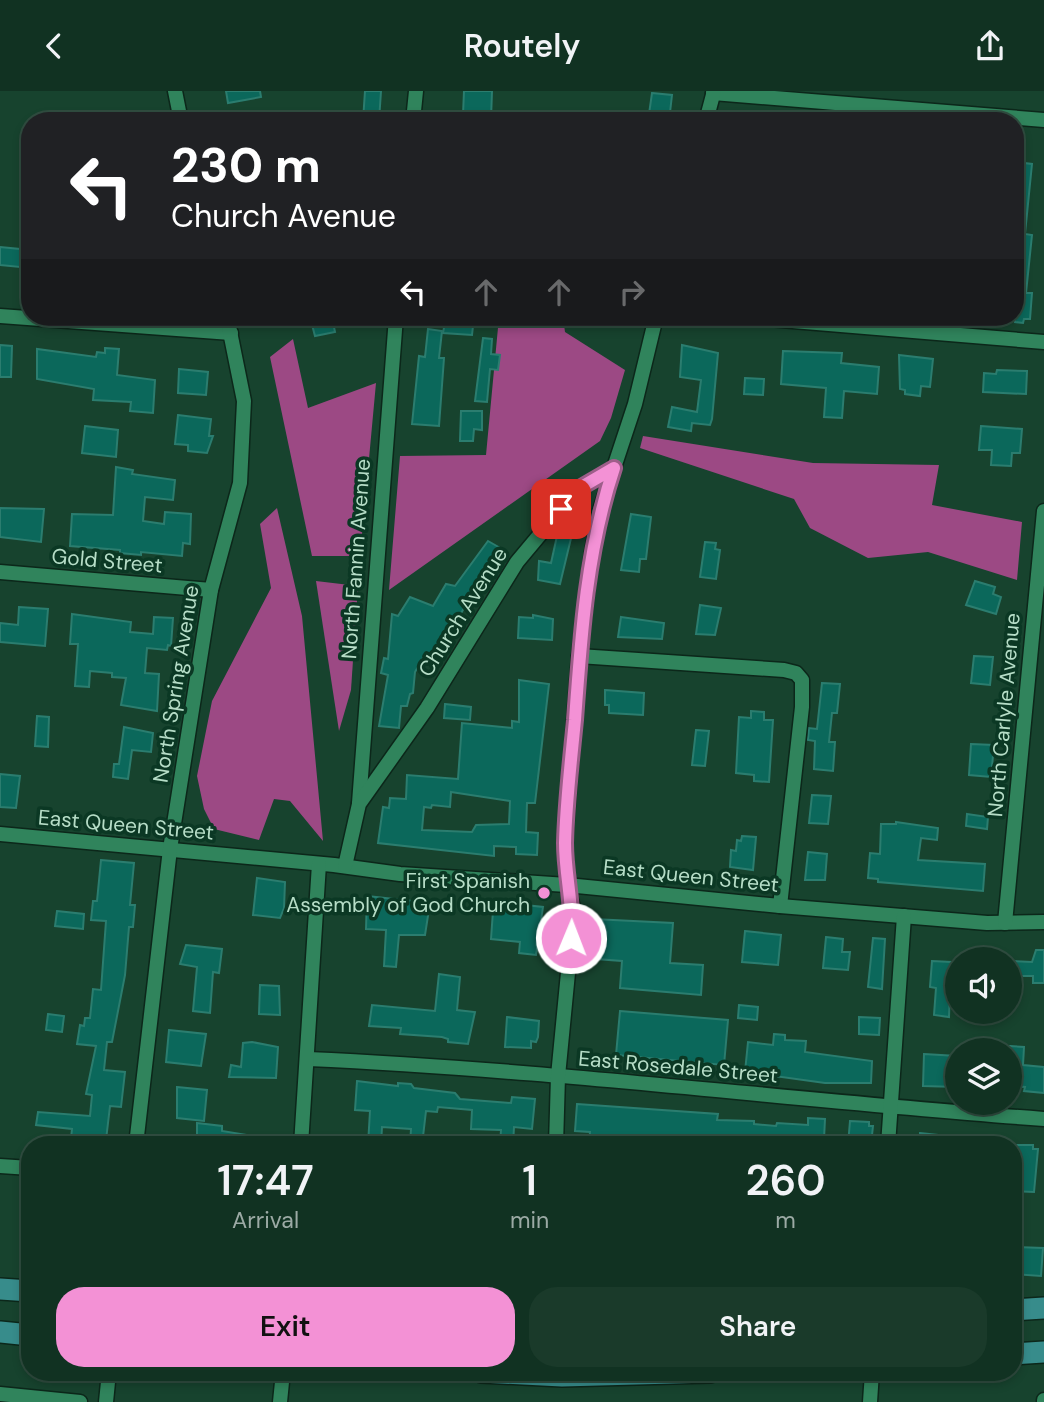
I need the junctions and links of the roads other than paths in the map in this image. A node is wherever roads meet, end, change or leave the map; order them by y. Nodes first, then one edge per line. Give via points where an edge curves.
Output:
1 (175, 91) edge
2 (416, 91) edge
3 (713, 92) edge
4 (179, 112) edge
5 (414, 112) edge
6 (708, 112) edge
7 (949, 112) edge
8 (1024, 118) edge
9 (1044, 120) edge
10 (0, 316) edge
11 (21, 318) edge
12 (136, 326) edge
13 (229, 326) edge
14 (395, 326) edge
15 (654, 326) edge
16 (851, 326) edge
17 (231, 333) junction
18 (1044, 342) edge
19 (614, 468) junction
20 (1044, 511) edge
21 (1043, 534) edge
22 (0, 572) edge
23 (211, 590) junction
24 (579, 656) junction
25 (359, 804) junction
26 (0, 834) edge
27 (170, 849) junction
28 (319, 864) junction
29 (345, 866) junction
30 (567, 885) junction
31 (780, 906) junction
32 (904, 916) junction
33 (1044, 922) edge
34 (1006, 923) junction
35 (308, 1059) junction
36 (558, 1076) junction
37 (891, 1108) junction
38 (1044, 1119) edge
39 (137, 1136) edge
40 (302, 1136) edge
41 (556, 1136) edge
42 (889, 1136) edge
43 (0, 1166) edge
44 (21, 1167) edge
45 (0, 1289) edge
46 (21, 1290) edge
47 (1044, 1308) edge
48 (1022, 1309) edge
49 (0, 1332) edge
50 (21, 1334) edge
51 (1044, 1352) edge
52 (1022, 1354) edge
53 (108, 1381) edge
54 (282, 1381) edge
55 (871, 1381) edge
56 (0, 1394) edge
57 (80, 1402) edge
58 (106, 1402) edge
59 (280, 1402) edge
60 (870, 1402) edge

1 - 4 street
2 - 5 street
3 - 6 street
3 - 7 street
8 - 9 street
10 - 11 street
12 - 17 street
13 - 17 street, North Spring Avenue
14 - 25 street, North Fannin Avenue
15 - 19 street
16 - 18 street
17 - 23 street, North Spring Avenue via 244,401 240,483
19 - 24 street via 599,513
19 - 25 street, Church Avenue via 578,489 517,562 427,708
20 - 21 street, North Carlyle Avenue
21 - 34 street, North Carlyle Avenue
22 - 23 street, Gold Street
23 - 27 street, North Spring Avenue
24 - 30 street via 565,842
24 - 31 street via 784,670 802,680
25 - 29 street, Church Avenue
26 - 27 street, East Queen Street
27 - 28 street, East Queen Street
27 - 39 street, North Spring Avenue
28 - 29 street, East Queen Street
28 - 35 street
29 - 30 street, East Queen Street
30 - 31 street, East Queen Street
30 - 36 street via 574,911
31 - 32 street, East Queen Street
32 - 34 street, East Queen Street
32 - 37 street
33 - 34 street, East Queen Street
35 - 36 street, East Rosedale Street
35 - 40 street
36 - 37 street, East Rosedale Street
36 - 41 street
37 - 38 street, East Rosedale Street
37 - 42 street
43 - 44 street
45 - 46 main road
47 - 48 main road
49 - 50 main road
51 - 52 main road
53 - 58 street
54 - 59 street
55 - 60 street
56 - 57 street

